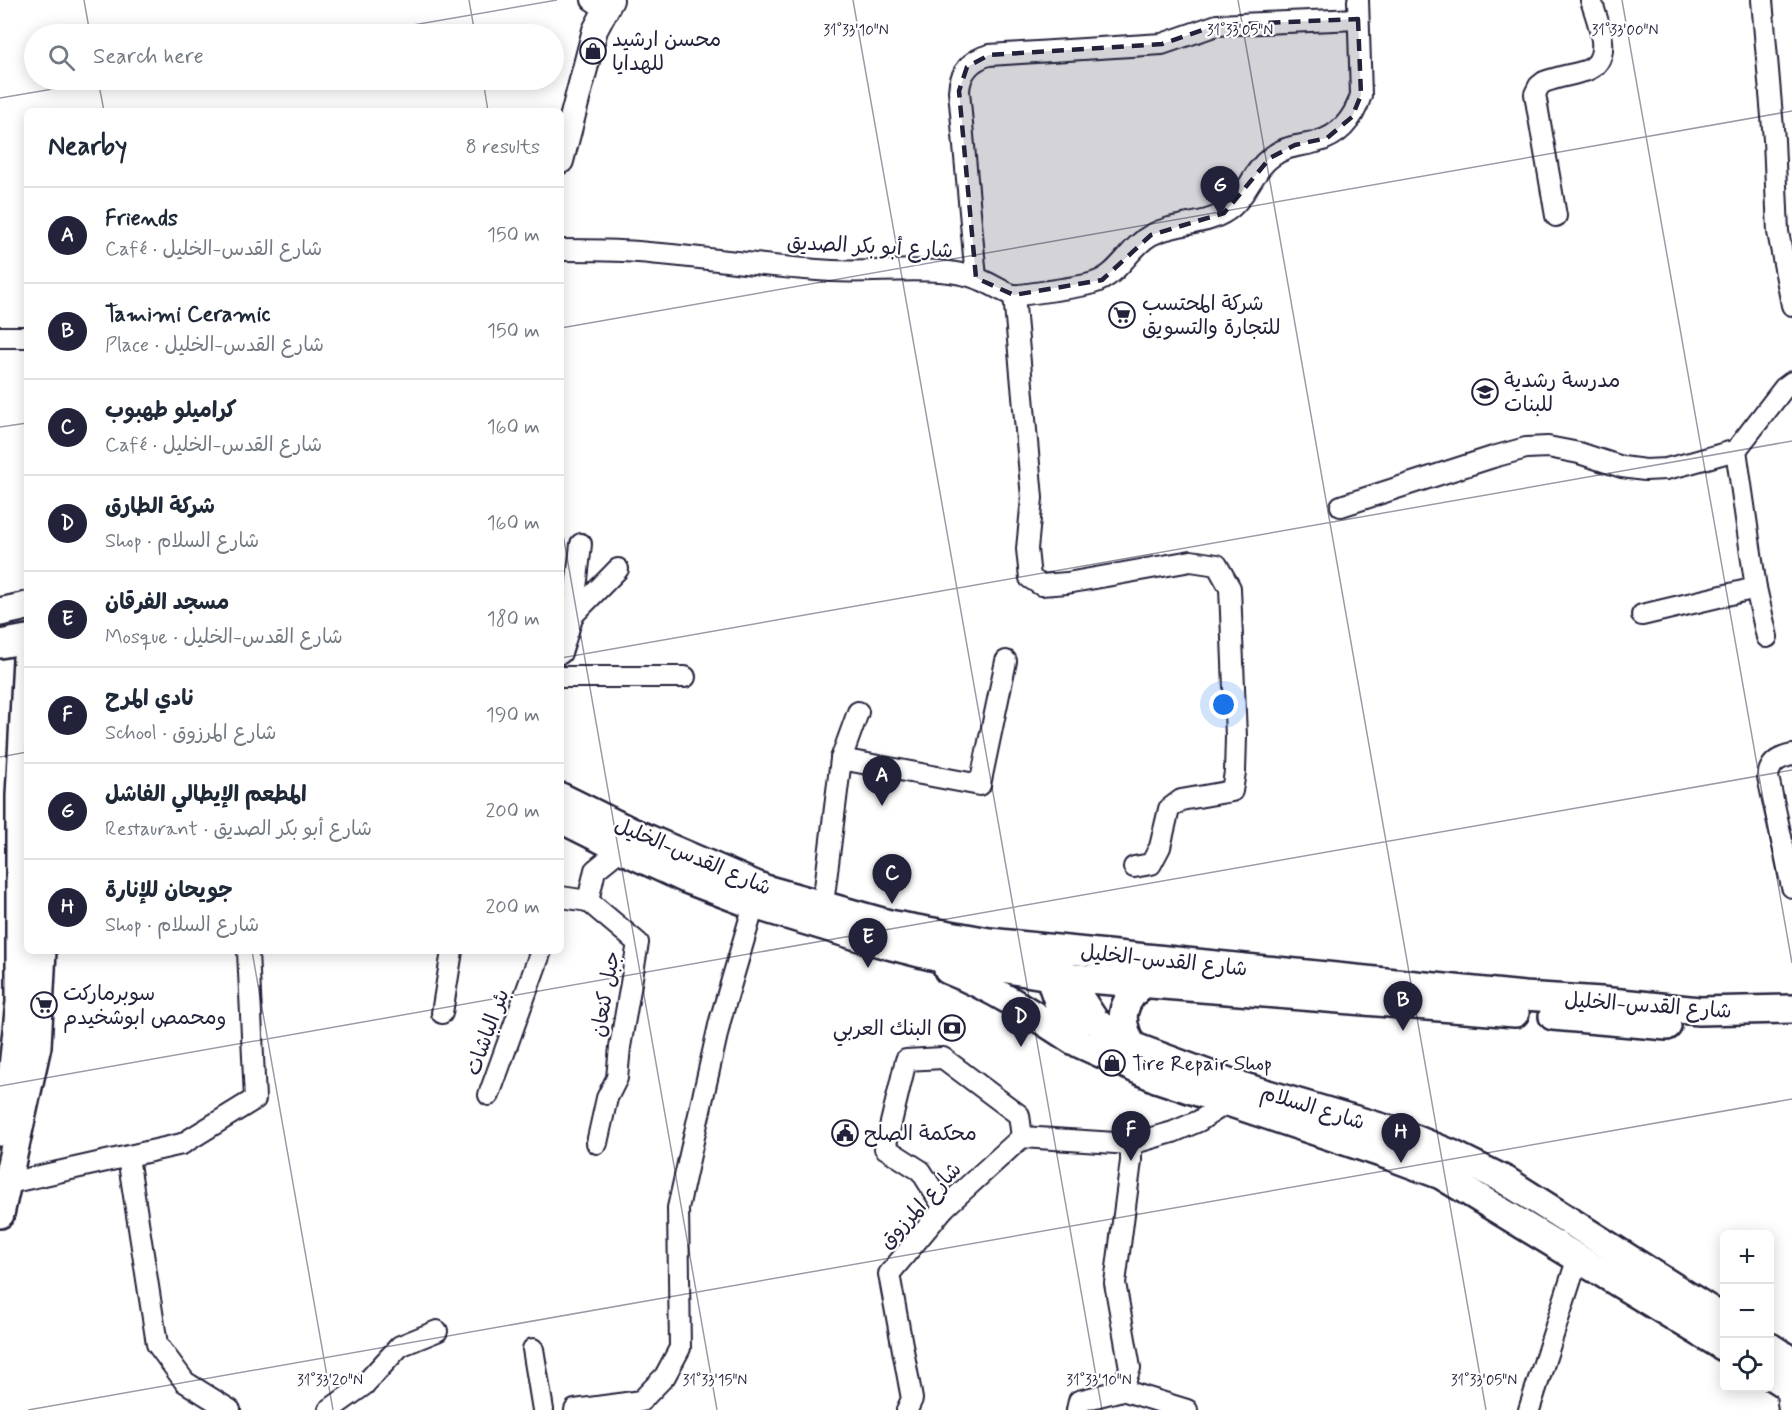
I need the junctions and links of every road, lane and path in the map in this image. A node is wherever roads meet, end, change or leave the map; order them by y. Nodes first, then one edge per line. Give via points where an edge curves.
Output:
1 (1591, 0) edge
2 (1762, 0) edge
3 (599, 2) edge
4 (1358, 9) edge
5 (564, 86) edge
6 (563, 90) edge
7 (559, 108) edge
8 (564, 149) edge
9 (1556, 216) dead end
10 (564, 250) edge
11 (976, 278) junction
12 (1014, 295) junction
13 (1792, 305) edge
14 (0, 337) edge
15 (24, 337) edge
16 (1792, 382) edge
17 (1736, 450) junction
18 (1341, 506) dead end
19 (581, 544) dead end
20 (618, 569) dead end
21 (1756, 588) junction
22 (24, 607) edge
23 (0, 612) edge
24 (573, 615) junction
25 (1642, 615) dead end
26 (1767, 636) dead end
27 (24, 640) edge
28 (0, 644) edge
29 (564, 644) edge
30 (1006, 661) dead end
31 (564, 677) edge
32 (685, 677) dead end
33 (858, 712) dead end
34 (24, 717) edge
35 (1792, 755) edge
36 (841, 759) junction
37 (564, 798) edge
38 (564, 820) edge
39 (1786, 833) edge
40 (621, 849) junction
41 (1134, 867) dead end
42 (1792, 887) edge
43 (564, 897) edge
44 (588, 901) junction
45 (823, 904) junction
46 (754, 905) junction
47 (880, 943) junction
48 (1044, 948) junction
49 (42, 954) edge
50 (248, 954) edge
51 (452, 954) edge
52 (540, 954) edge
53 (1059, 976) junction
54 (1144, 983) junction
55 (1792, 1009) edge
56 (442, 1013) dead end
57 (1792, 1026) edge
58 (1080, 1044) junction
59 (1132, 1046) junction
60 (1231, 1093) junction
61 (489, 1095) dead end
62 (0, 1132) edge
63 (1022, 1137) junction
64 (597, 1143) dead end
65 (1131, 1144) junction
66 (128, 1157) junction
67 (3, 1184) edge
68 (944, 1208) junction
69 (0, 1214) edge
70 (1578, 1257) junction
71 (1720, 1316) edge
72 (437, 1331) dead end
73 (1720, 1344) edge
74 (533, 1349) dead end
75 (1774, 1356) edge
76 (1786, 1384) edge
77 (1122, 1390) junction
78 (230, 1410) edge
79 (329, 1410) edge
80 (543, 1410) edge
81 (575, 1410) edge
82 (907, 1410) edge
83 (1077, 1410) edge
84 (1187, 1410) edge
85 (1529, 1410) edge

1 - 9 street via 1603,40 1599,59 1586,70 1544,82 1535,94
2 - 13 street via 1778,232
3 - 5 street via 582,19
3 - 8 street
4 - 11 street via 1217,25 1162,44 989,55 972,63 961,78 959,91
4 - 12 street via 1361,95 1352,117 1337,132 1317,142 1280,151 1261,166 1245,193 1224,213 1151,235 1102,280
6 - 7 street
10 - 11 street, شارع أبو بكر الصديق via 636,252 832,271 940,271
11 - 12 street, شارع أبو بكر الصديق
12 - 41 street via 1032,498 1027,549 1030,578 1041,585 1067,583 1191,561 1217,566 1230,588 1236,738 1232,791 1181,800 1169,809 1160,847 1151,864
14 - 15 street
16 - 17 street
17 - 18 street via 1666,469 1646,470 1548,447 1526,448
17 - 21 street
19 - 24 street
20 - 24 street
21 - 25 street
21 - 26 street
22 - 23 main road
24 - 29 street
27 - 28 main road
30 - 36 street via 980,785
31 - 32 street
33 - 36 street
34 - 62 main road via 20,1002 11,1086
35 - 39 street via 1775,761 1768,773
36 - 45 street
37 - 45 main road, شارع القدس-الخليل via 765,889
38 - 40 main road, شارع القدس-الخليل
39 - 42 street
40 - 44 street via 596,870
40 - 46 main road, شارع القدس-الخليل
43 - 44 street
44 - 64 street, جبل كنعان via 638,943 617,1078 607,1098
45 - 48 main road, شارع القدس-الخليل via 889,924
46 - 47 main road, شارع القدس-الخليل
46 - 81 street via 720,1021 678,1208 680,1348 665,1376 641,1401
47 - 53 main road, شارع القدس-الخليل via 947,959
47 - 58 main road, شارع السلام via 975,981
48 - 53 main road, شارع السلام
48 - 55 main road, شارع القدس-الخليل via 1683,1010
49 - 67 main road via 37,1046
50 - 66 street via 255,1100 182,1144
51 - 56 street
52 - 61 street, بئر الباشات
53 - 54 main road, شارع القدس-الخليل
53 - 58 main road, شارع السلام via 1057,1002 1067,1027
53 - 59 main road, شارع السلام via 1095,1021
54 - 57 main road, شارع القدس-الخليل via 1673,1027 1736,1030
54 - 59 main road via 1127,1001 1123,1015 1124,1030
58 - 60 main road, شارع السلام via 1156,1077
59 - 60 main road, شارع السلام
60 - 65 street via 1199,1121
60 - 70 main road, شارع السلام via 1441,1175
60 - 71 main road, شارع السلام via 1400,1133 1463,1159 1505,1180
63 - 65 street
63 - 68 street, شارع المرزوق
63 - 68 street via 1019,1115 943,1058 906,1060 885,1148 921,1171
65 - 77 street via 1115,1283 1130,1368
66 - 67 street
66 - 78 street via 157,1344 185,1382
67 - 69 main road
68 - 82 street, شارع المرزوق via 889,1274 912,1399
70 - 73 main road, شارع السلام
70 - 85 street
72 - 79 street via 400,1346 364,1385
74 - 80 street
75 - 76 main road
77 - 83 street via 1079,1401
77 - 84 street

